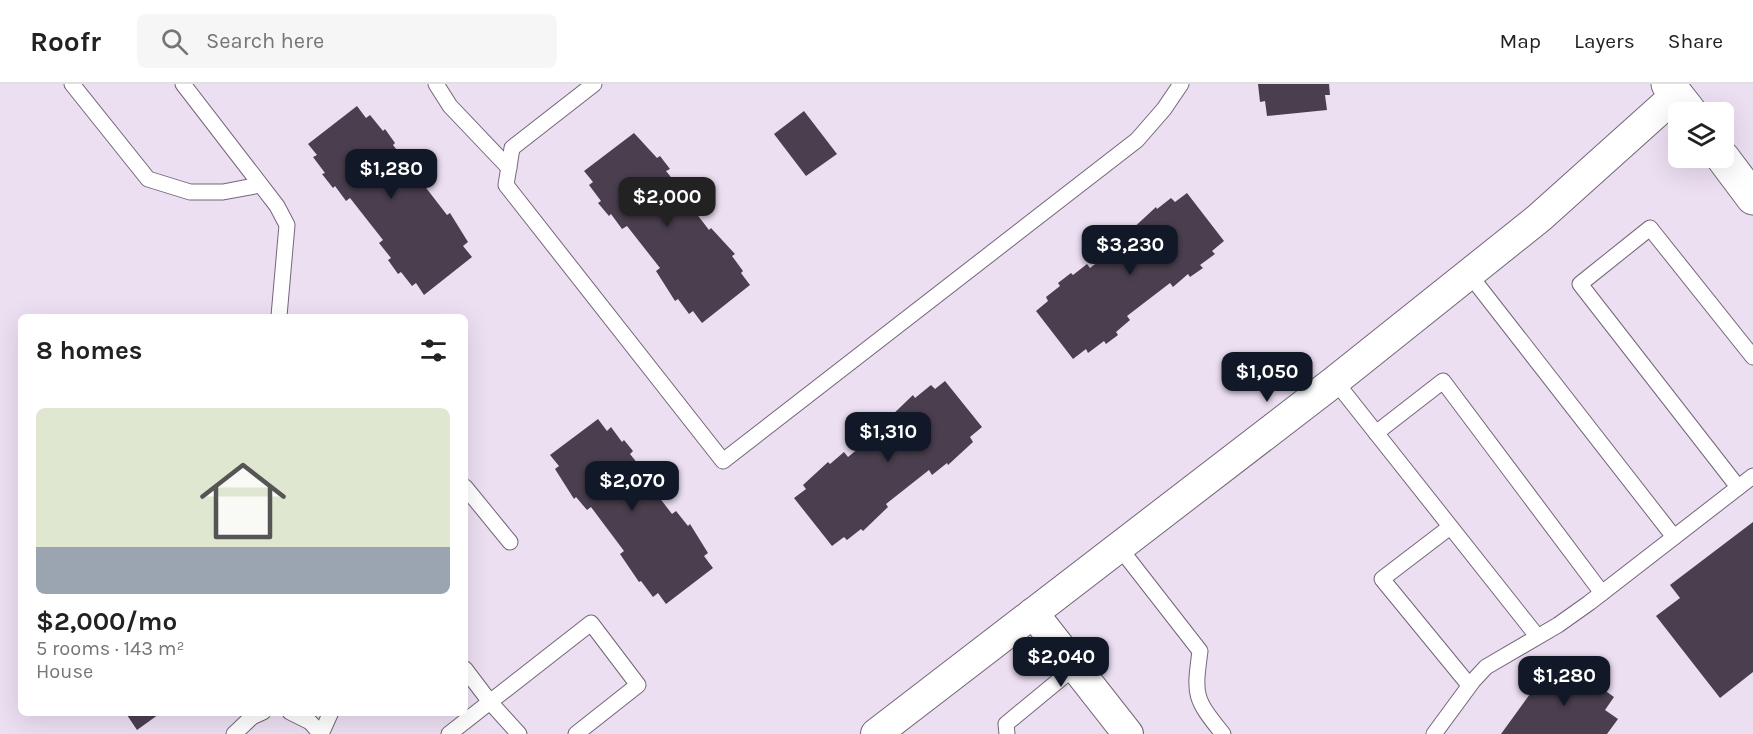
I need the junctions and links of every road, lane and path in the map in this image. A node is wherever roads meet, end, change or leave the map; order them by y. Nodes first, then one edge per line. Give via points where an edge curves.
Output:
1 (72, 84) edge
2 (183, 84) edge
3 (436, 84) edge
4 (594, 84) edge
5 (1181, 84) edge
6 (1682, 94) edge
7 (508, 168) junction
8 (1730, 168) edge
9 (260, 185) junction
10 (1753, 198) edge
11 (1469, 274) junction
12 (279, 314) edge
13 (1753, 357) edge
14 (1335, 381) junction
15 (1376, 433) junction
16 (1753, 476) edge
17 (1738, 487) junction
18 (468, 491) edge
19 (1450, 527) junction
20 (1674, 537) junction
21 (510, 542) dead end
22 (1119, 547) junction
23 (1602, 593) junction
24 (1033, 613) junction
25 (1537, 636) junction
26 (1075, 667) junction
27 (468, 673) edge
28 (1469, 686) junction
29 (490, 702) junction
30 (254, 716) edge
31 (298, 716) edge
32 (329, 716) edge
33 (234, 734) edge
34 (321, 734) edge
35 (449, 734) edge
36 (519, 734) edge
37 (576, 734) edge
38 (876, 734) edge
39 (1007, 734) edge
40 (1128, 734) edge
41 (1223, 734) edge
42 (1434, 734) edge

1 - 9 lane via 148,179 190,192 222,192
2 - 9 lane
3 - 7 lane via 450,105
4 - 7 lane via 512,148
5 - 7 lane via 1164,109 1128,147 723,460 506,184
6 - 11 street
8 - 10 street
9 - 12 lane via 287,225
11 - 14 street
11 - 20 lane
13 - 17 lane via 1650,228 1580,284
14 - 15 lane
14 - 22 street
15 - 19 lane
15 - 23 lane via 1443,381
16 - 17 lane
17 - 20 lane
18 - 21 lane
19 - 25 lane
19 - 28 lane via 1382,579
20 - 23 lane
22 - 24 street
22 - 41 lane via 1200,651 1195,685 1201,707
23 - 25 lane
24 - 26 street
24 - 38 street
25 - 28 lane via 1492,663
26 - 39 lane via 1006,724
26 - 40 street
27 - 29 lane
28 - 42 lane
29 - 35 lane
29 - 36 lane
29 - 37 lane via 591,623 638,685
30 - 33 lane
31 - 34 lane
32 - 34 lane

